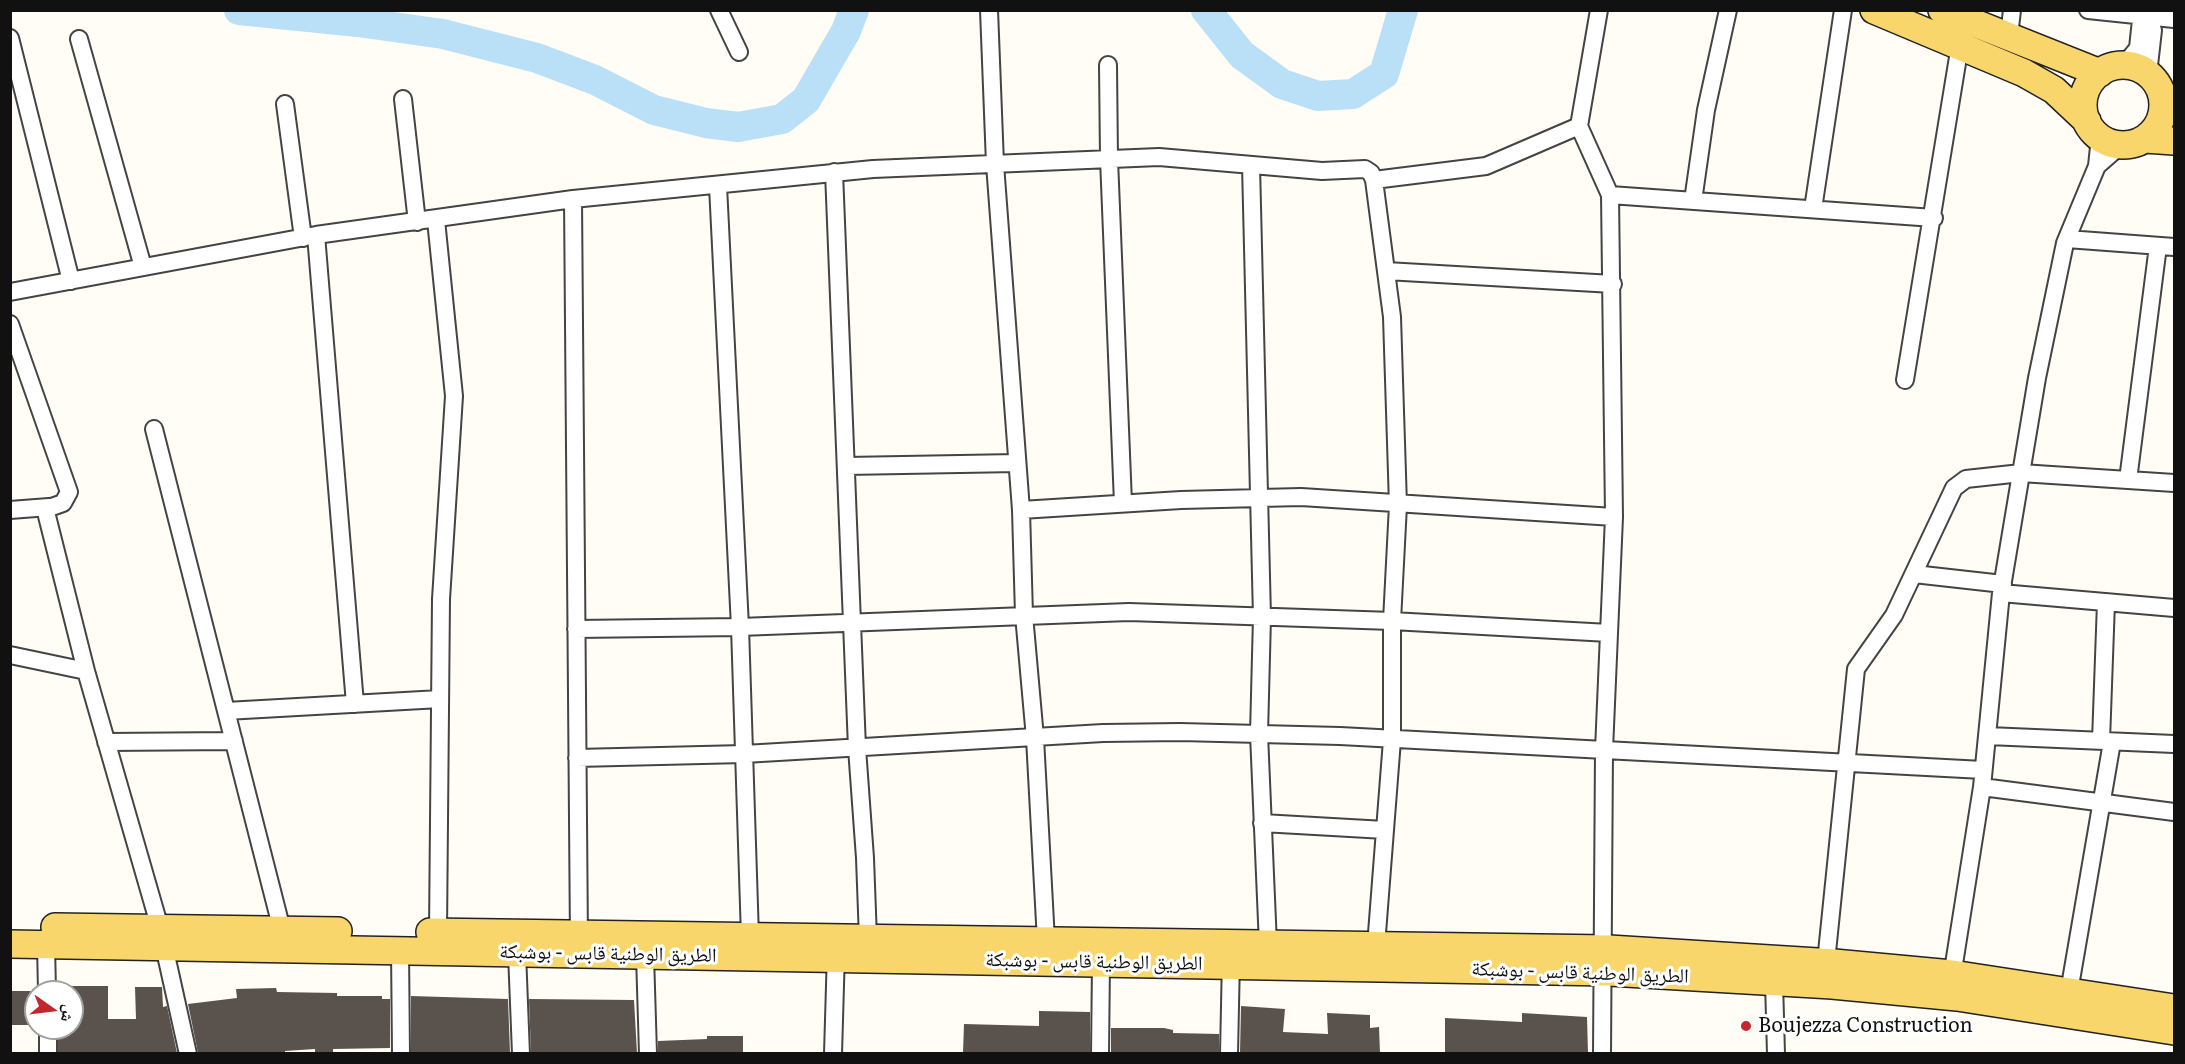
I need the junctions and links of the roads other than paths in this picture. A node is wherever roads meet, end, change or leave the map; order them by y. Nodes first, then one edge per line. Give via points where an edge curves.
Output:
1 (719, 10) edge
2 (989, 10) edge
3 (1599, 10) edge
4 (1728, 10) edge
5 (1843, 10) edge
6 (1874, 10) edge
7 (1942, 10) edge
8 (2088, 10) edge
9 (2146, 15) edge
10 (2175, 19) edge
11 (2011, 23) edge
12 (10, 38) edge
13 (79, 39) dead end
14 (1960, 45) junction
15 (739, 52) dead end
16 (1108, 65) dead end
17 (2141, 79) edge
18 (403, 99) dead end
19 (285, 104) dead end
20 (1579, 126) junction
21 (2113, 136) junction
22 (2175, 141) edge
23 (1108, 159) junction
24 (995, 164) junction
25 (1251, 165) junction
26 (834, 172) junction
27 (1374, 180) junction
28 (718, 186) junction
29 (1610, 195) junction
30 (573, 199) junction
31 (1693, 201) junction
32 (1814, 209) junction
33 (1934, 218) junction
34 (436, 220) junction
35 (417, 222) junction
36 (310, 236) junction
37 (2067, 239) junction
38 (2166, 247) edge
39 (142, 267) junction
40 (1386, 271) junction
41 (71, 281) junction
42 (1612, 284) junction
43 (10, 292) edge
44 (10, 324) edge
45 (1905, 380) dead end
46 (154, 429) dead end
47 (1017, 463) junction
48 (846, 466) junction
49 (2021, 473) junction
50 (2128, 480) junction
51 (2175, 483) edge
52 (1259, 497) junction
53 (1123, 503) junction
54 (1398, 505) junction
55 (49, 507) junction
56 (10, 510) edge
57 (1021, 510) junction
58 (1614, 517) junction
59 (1914, 574) junction
60 (2002, 588) junction
61 (2106, 602) junction
62 (2175, 608) edge
63 (1024, 615) junction
64 (1262, 617) junction
65 (1392, 621) junction
66 (853, 623) junction
67 (740, 627) junction
68 (576, 628) junction
69 (1609, 633) junction
70 (10, 655) edge
71 (86, 671) junction
72 (440, 699) junction
73 (355, 704) junction
74 (226, 711) junction
75 (1259, 734) junction
76 (1988, 736) junction
77 (1035, 738) junction
78 (1392, 740) junction
79 (234, 741) junction
80 (2106, 741) junction
81 (106, 742) junction
82 (2175, 744) edge
83 (857, 748) junction
84 (1604, 750) junction
85 (744, 754) junction
86 (577, 758) junction
87 (1848, 763) junction
88 (1983, 779) junction
89 (2103, 804) junction
90 (2175, 812) edge
91 (1262, 823) junction
92 (1385, 830) junction
93 (10, 926) edge
94 (282, 930) junction
95 (438, 932) junction
96 (750, 937) junction
97 (163, 938) junction
98 (868, 939) junction
99 (1046, 941) junction
100 (10, 944) edge
101 (46, 944) junction
102 (579, 944) junction
103 (1268, 945) junction
104 (1376, 946) junction
105 (836, 948) junction
106 (400, 950) junction
107 (517, 953) junction
108 (1231, 954) junction
109 (645, 955) junction
110 (1601, 961) junction
111 (1826, 962) junction
112 (1101, 963) junction
113 (47, 980) edge
114 (1774, 982) junction
115 (1950, 986) junction
116 (2069, 992) junction
117 (2175, 1008) edge
118 (2175, 1030) edge
119 (188, 1053) edge
120 (401, 1053) edge
121 (521, 1053) edge
122 (648, 1053) edge
123 (833, 1053) edge
124 (1100, 1053) edge
125 (1229, 1053) edge
126 (1602, 1053) edge
127 (1776, 1053) edge

1 - 15 street
2 - 24 street
3 - 20 street
4 - 31 street via 1706,110
5 - 32 street
6 - 14 main road
7 - 11 main road
8 - 9 street
9 - 10 street
9 - 17 street
9 - 17 street via 2139,48
11 - 17 main road
12 - 41 street
13 - 39 street
14 - 21 main road via 2054,90
14 - 33 street
16 - 23 street
17 - 21 main road via 2163,111 2160,122
17 - 21 main road via 2091,82 2084,108
18 - 35 street
19 - 36 street
20 - 27 street via 1486,166
20 - 29 street
21 - 22 main road
21 - 37 street
23 - 24 street
23 - 25 street via 1172,158
23 - 53 street
24 - 26 street
24 - 47 street
25 - 27 street via 1322,171 1365,169
25 - 52 street
26 - 28 street
26 - 48 street
27 - 40 street
28 - 30 street
28 - 67 street
29 - 31 street
29 - 42 street
30 - 34 street
30 - 68 street
31 - 32 street
32 - 33 street
33 - 45 street
34 - 35 street
34 - 72 street via 454,396 446,500
35 - 36 street
36 - 39 street
36 - 73 street
37 - 38 street
37 - 49 street
38 - 50 street
39 - 41 street
40 - 42 street
40 - 54 street via 1394,346
41 - 43 street
42 - 58 street
44 - 55 street via 69,492 63,503
46 - 74 street
47 - 48 street
47 - 57 street
48 - 66 street
49 - 50 street
49 - 59 street via 1972,477 1959,482
49 - 60 street
50 - 51 street
52 - 53 street
52 - 54 street
52 - 64 street
53 - 57 street
54 - 58 street
54 - 65 street
55 - 56 street
55 - 71 street via 46,513
57 - 63 street
58 - 69 street
59 - 60 street
59 - 87 street via 1887,628 1856,669
60 - 61 street
60 - 76 street
61 - 62 street
61 - 80 street
63 - 64 street via 1129,612
63 - 66 street
63 - 77 street
64 - 65 street
64 - 75 street
65 - 69 street
65 - 78 street
66 - 67 street
66 - 83 street
67 - 68 street
67 - 85 street
68 - 86 street
69 - 84 street
70 - 71 street
71 - 81 street
72 - 73 street
72 - 95 street
73 - 74 street
74 - 79 street
75 - 77 street via 1132,732
75 - 78 street
75 - 91 street
76 - 80 street
76 - 88 street
77 - 83 street
77 - 99 street
78 - 84 street
78 - 92 street
79 - 81 street
79 - 94 street
80 - 82 street
80 - 89 street
81 - 97 street
83 - 85 street
83 - 98 street
84 - 87 street
84 - 110 street
85 - 86 street
85 - 96 street
86 - 102 street
87 - 88 street
87 - 111 street
88 - 89 street
88 - 115 street
89 - 90 street
89 - 116 street
91 - 92 street
91 - 103 street
92 - 104 street
93 - 97 main road, الطريق الوطنية قابس - بوشبكة
94 - 95 main road, الطريق الوطنية قابس - بوشبكة
94 - 97 main road, الطريق الوطنية قابس - بوشبكة
95 - 102 main road, الطريق الوطنية قابس - بوشبكة
96 - 102 main road, الطريق الوطنية قابس - بوشبكة
96 - 105 main road, الطريق الوطنية قابس - بوشبكة
97 - 101 main road, الطريق الوطنية قابس - بوشبكة
97 - 106 main road, الطريق الوطنية قابس - بوشبكة
97 - 119 street
98 - 99 main road, الطريق الوطنية قابس - بوشبكة
98 - 105 main road, الطريق الوطنية قابس - بوشبكة
99 - 108 main road, الطريق الوطنية قابس - بوشبكة
100 - 101 main road, الطريق الوطنية قابس - بوشبكة
101 - 113 street
102 - 107 main road, الطريق الوطنية قابس - بوشبكة
102 - 109 main road, الطريق الوطنية قابس - بوشبكة
103 - 104 main road, الطريق الوطنية قابس - بوشبكة
103 - 108 main road, الطريق الوطنية قابس - بوشبكة
104 - 110 main road, الطريق الوطنية قابس - بوشبكة
105 - 109 main road, الطريق الوطنية قابس - بوشبكة
105 - 112 main road, الطريق الوطنية قابس - بوشبكة
105 - 123 street
106 - 107 main road, الطريق الوطنية قابس - بوشبكة
106 - 120 street
107 - 121 street
108 - 110 main road, الطريق الوطنية قابس - بوشبكة
108 - 112 main road, الطريق الوطنية قابس - بوشبكة
108 - 125 street
109 - 122 street
110 - 111 main road, الطريق الوطنية قابس - بوشبكة
110 - 114 main road, الطريق الوطنية قابس - بوشبكة
110 - 126 street
111 - 115 main road, الطريق الوطنية قابس - بوشبكة
112 - 124 street
114 - 115 main road, الطريق الوطنية قابس - بوشبكة
114 - 127 street
115 - 116 main road, الطريق الوطنية قابس - بوشبكة
115 - 118 main road, الطريق الوطنية قابس - بوشبكة
116 - 117 main road, الطريق الوطنية قابس - بوشبكة

